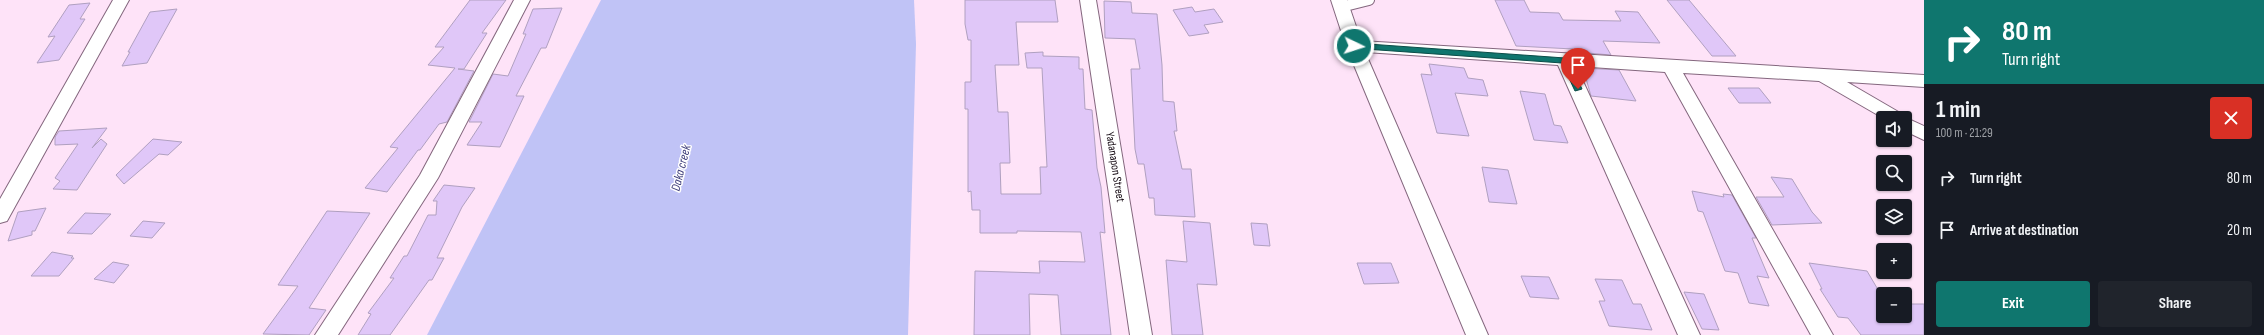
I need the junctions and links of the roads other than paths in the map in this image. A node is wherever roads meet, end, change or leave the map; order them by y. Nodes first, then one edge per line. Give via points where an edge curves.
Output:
1 (122, 0) edge
2 (522, 0) edge
3 (1088, 0) edge
4 (1369, 0) edge
5 (1340, 4) edge
6 (1354, 46) junction
7 (1565, 61) junction
8 (1670, 67) junction
9 (1822, 75) junction
10 (1924, 81) edge
11 (1884, 111) edge
12 (1912, 127) edge
13 (1924, 134) edge
14 (0, 216) edge
15 (326, 335) edge
16 (1141, 335) edge
17 (1477, 335) edge
18 (1689, 335) edge
19 (1822, 335) edge

1 - 14 street
2 - 15 street via 428,178
3 - 16 street, Yadanapon Street
4 - 5 lane
5 - 6 street
6 - 7 street
6 - 17 street
7 - 8 street
7 - 18 street
8 - 9 street
8 - 19 street
9 - 10 street
9 - 11 street
12 - 13 street

